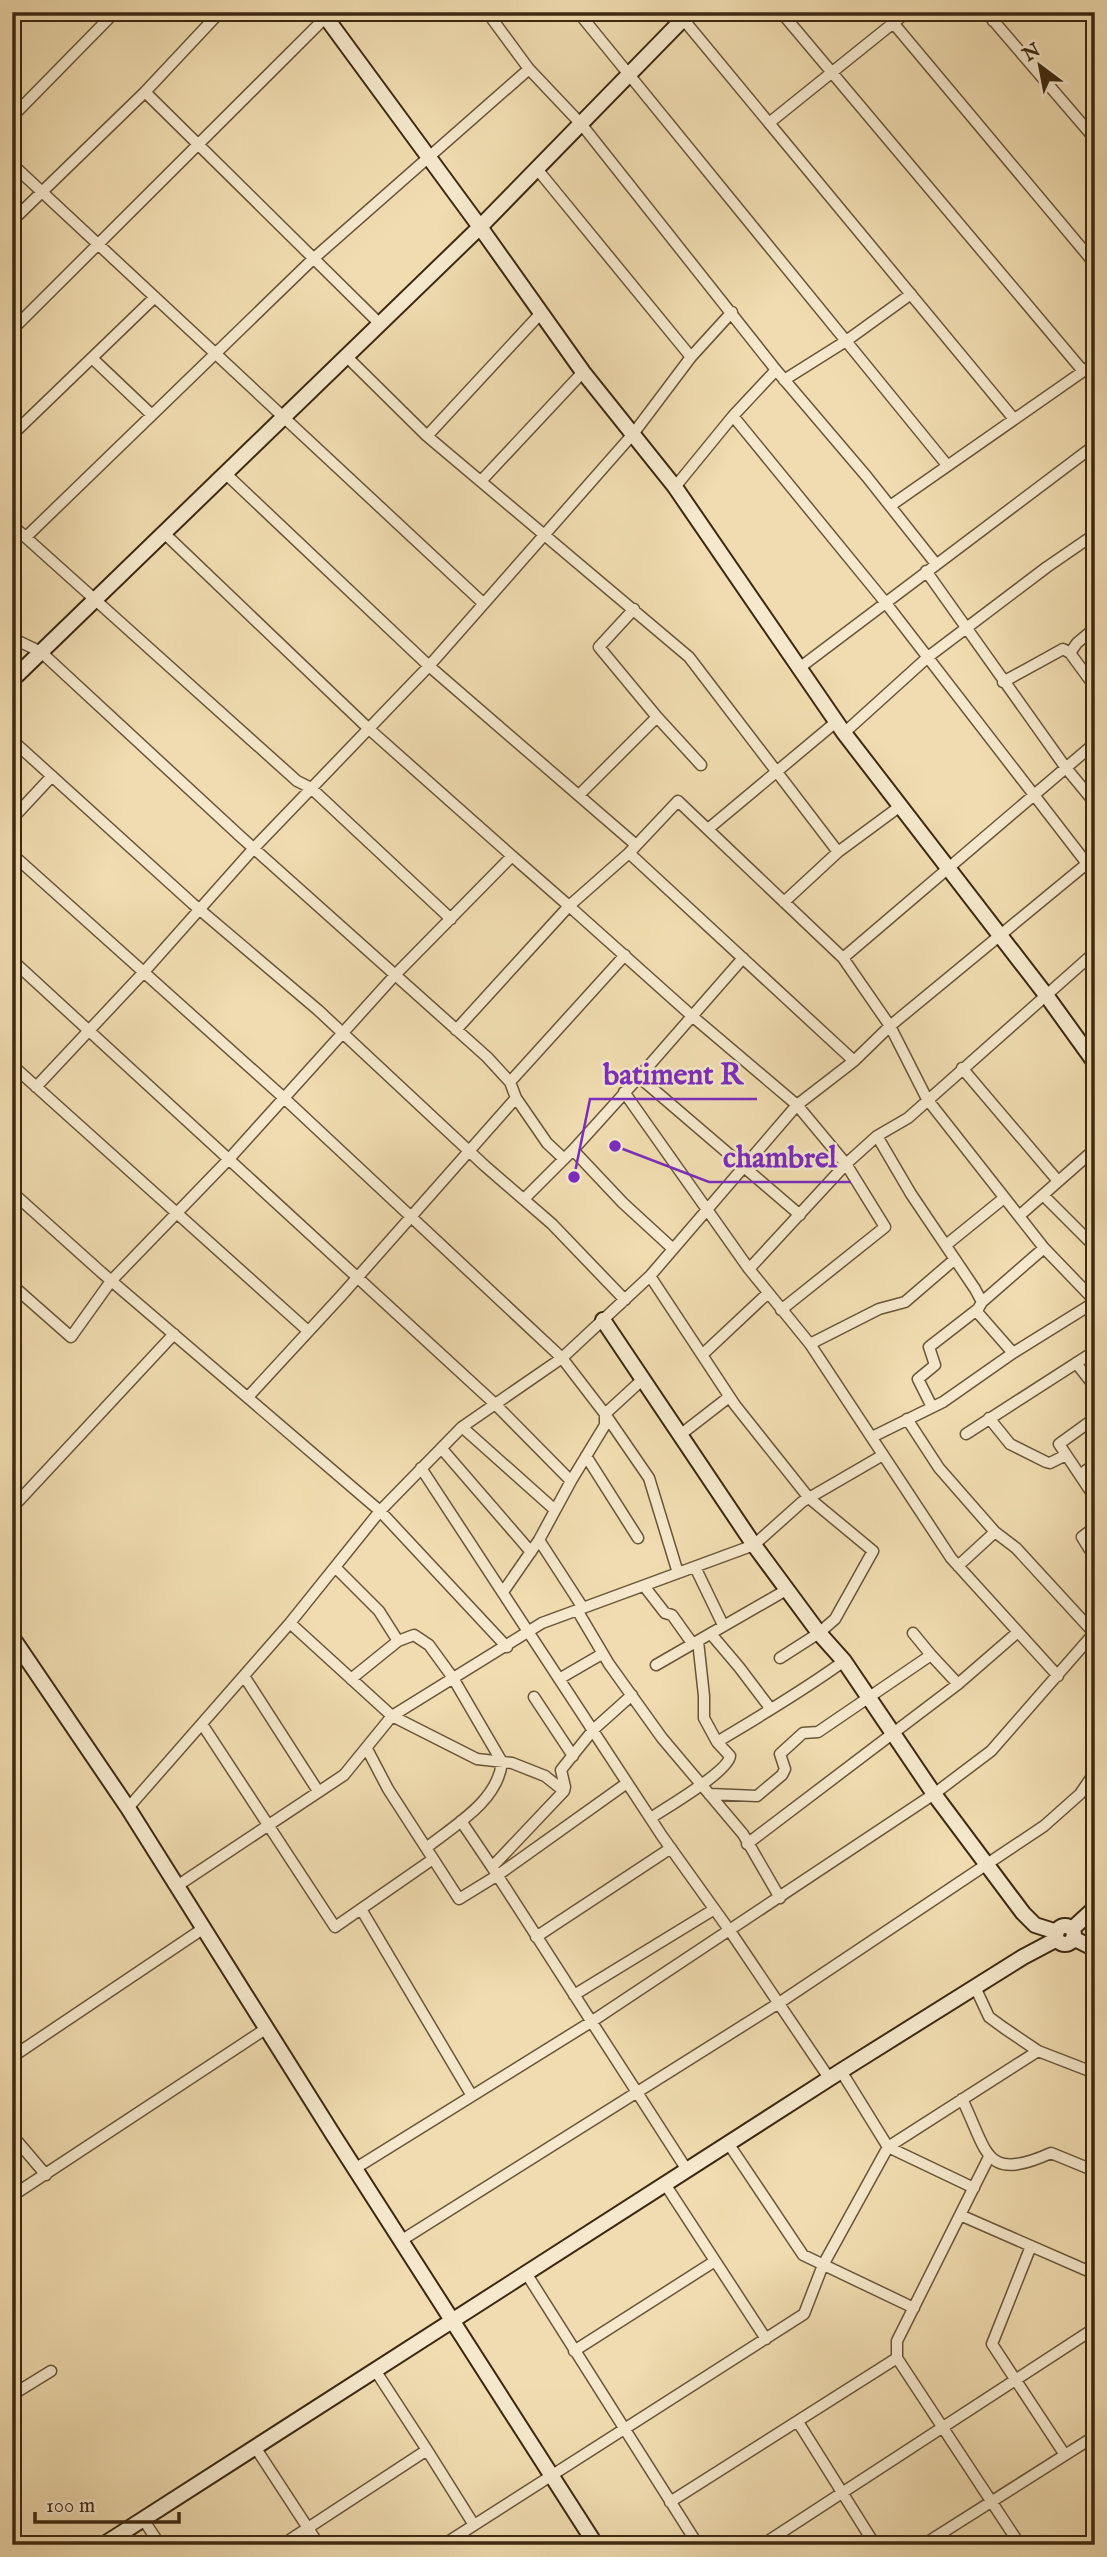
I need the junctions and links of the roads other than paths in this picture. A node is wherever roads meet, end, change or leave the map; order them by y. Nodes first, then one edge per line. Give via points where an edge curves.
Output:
1 (115, 12) edge
2 (220, 12) edge
3 (487, 12) edge
4 (578, 12) edge
5 (781, 12) edge
6 (884, 12) edge
7 (907, 12) edge
8 (986, 12) edge
9 (1004, 12) edge
10 (326, 14) edge
11 (686, 16) edge
12 (993, 21) junction
13 (894, 24) junction
14 (529, 69) junction
15 (628, 73) junction
16 (832, 73) junction
17 (145, 92) junction
18 (12, 117) edge
19 (769, 123) junction
20 (582, 125) junction
21 (1095, 139) edge
22 (198, 145) junction
23 (429, 158) junction
24 (12, 164) edge
25 (537, 169) junction
26 (42, 192) junction
27 (12, 221) edge
28 (481, 227) junction
29 (98, 244) junction
30 (313, 258) junction
31 (1095, 264) edge
32 (911, 294) junction
33 (155, 297) junction
34 (732, 312) junction
35 (541, 313) junction
36 (381, 325) junction
37 (12, 330) edge
38 (846, 341) junction
39 (215, 353) junction
40 (691, 357) junction
41 (92, 358) junction
42 (348, 358) junction
43 (1095, 363) edge
44 (776, 370) junction
45 (583, 372) junction
46 (1083, 372) junction
47 (785, 380) junction
48 (152, 415) junction
49 (733, 416) junction
50 (284, 417) junction
51 (1014, 419) junction
52 (633, 434) junction
53 (12, 435) edge
54 (428, 436) junction
55 (1095, 445) edge
56 (947, 465) junction
57 (225, 472) junction
58 (481, 481) junction
59 (675, 487) junction
60 (890, 506) junction
61 (12, 525) edge
62 (164, 533) junction
63 (544, 534) junction
64 (1095, 534) edge
65 (26, 537) junction
66 (936, 564) junction
67 (926, 571) junction
68 (95, 601) junction
69 (885, 602) junction
70 (483, 603) junction
71 (634, 609) junction
72 (1095, 628) edge
73 (967, 629) junction
74 (12, 638) edge
75 (41, 652) junction
76 (1070, 653) junction
77 (928, 657) junction
78 (429, 666) junction
79 (798, 669) junction
80 (12, 680) edge
81 (1003, 682) junction
82 (1095, 687) edge
83 (657, 717) junction
84 (840, 728) junction
85 (369, 729) junction
86 (12, 740) edge
87 (1095, 743) edge
88 (701, 765) dead end
89 (1066, 768) junction
90 (776, 771) junction
91 (52, 776) junction
92 (311, 788) junction
93 (579, 795) junction
94 (1033, 796) junction
95 (1095, 803) edge
96 (899, 807) junction
97 (12, 819) edge
98 (708, 829) junction
99 (254, 848) junction
100 (633, 849) junction
101 (838, 852) junction
102 (12, 854) edge
103 (512, 856) junction
104 (1091, 860) edge
105 (947, 869) junction
106 (1095, 874) edge
107 (784, 902) junction
108 (569, 906) junction
109 (199, 909) junction
110 (451, 919) junction
111 (999, 936) junction
112 (1095, 952) edge
113 (625, 955) junction
114 (743, 958) junction
115 (843, 958) junction
116 (12, 960) edge
117 (143, 972) junction
118 (395, 975) junction
119 (1046, 995) junction
120 (692, 1016) junction
121 (890, 1026) junction
122 (89, 1030) junction
123 (456, 1030) junction
124 (343, 1033) junction
125 (1093, 1057) edge
126 (854, 1061) junction
127 (12, 1065) edge
128 (962, 1068) junction
129 (639, 1077) junction
130 (510, 1082) junction
131 (36, 1087) junction
132 (624, 1093) junction
133 (284, 1098) junction
134 (516, 1098) junction
135 (927, 1099) junction
136 (797, 1105) junction
137 (877, 1136) junction
138 (1095, 1149) edge
139 (573, 1150) junction
140 (469, 1151) junction
141 (229, 1159) junction
142 (564, 1159) junction
143 (846, 1164) junction
144 (745, 1166) junction
145 (1058, 1181) junction
146 (12, 1192) edge
147 (1043, 1195) junction
148 (1004, 1198) junction
149 (524, 1199) junction
150 (706, 1208) junction
151 (177, 1213) junction
152 (800, 1215) junction
153 (1019, 1216) junction
154 (411, 1217) junction
155 (946, 1245) junction
156 (1095, 1247) edge
157 (672, 1248) junction
158 (1044, 1248) junction
159 (955, 1259) junction
160 (748, 1269) junction
161 (650, 1276) junction
162 (358, 1277) junction
163 (111, 1281) junction
164 (12, 1284) edge
165 (768, 1293) junction
166 (625, 1300) junction
167 (1095, 1301) edge
168 (980, 1306) junction
169 (781, 1310) junction
170 (603, 1320) junction
171 (308, 1331) junction
172 (174, 1334) junction
173 (810, 1344) junction
174 (1095, 1351) edge
175 (1013, 1353) junction
176 (702, 1355) junction
177 (562, 1358) junction
178 (1076, 1363) junction
179 (643, 1379) junction
180 (1095, 1387) edge
181 (248, 1397) junction
182 (729, 1397) junction
183 (494, 1403) junction
184 (933, 1407) junction
185 (605, 1414) junction
186 (989, 1418) junction
187 (1095, 1418) edge
188 (907, 1419) junction
189 (462, 1427) junction
190 (966, 1434) dead end
191 (680, 1435) junction
192 (872, 1437) junction
193 (442, 1449) junction
194 (883, 1455) junction
195 (1066, 1455) junction
196 (586, 1456) junction
197 (1095, 1464) edge
198 (421, 1468) junction
199 (1081, 1475) junction
200 (571, 1480) junction
201 (808, 1498) junction
202 (1095, 1498) edge
203 (12, 1508) edge
204 (555, 1510) junction
205 (380, 1511) junction
206 (1095, 1527) edge
207 (995, 1532) junction
208 (638, 1538) dead end
209 (539, 1540) junction
210 (754, 1545) junction
211 (531, 1552) junction
212 (1095, 1558) edge
213 (958, 1566) junction
214 (335, 1567) junction
215 (695, 1567) junction
216 (678, 1573) junction
217 (644, 1586) junction
218 (788, 1589) junction
219 (503, 1592) junction
220 (580, 1609) junction
221 (290, 1623) junction
222 (723, 1625) junction
223 (529, 1632) junction
224 (1018, 1632) junction
225 (820, 1633) junction
226 (913, 1633) dead end
227 (1094, 1633) edge
228 (711, 1634) junction
229 (12, 1637) edge
230 (398, 1641) junction
231 (695, 1642) junction
232 (507, 1647) junction
233 (602, 1654) junction
234 (931, 1655) junction
235 (779, 1658) dead end
236 (844, 1661) junction
237 (656, 1665) dead end
238 (244, 1675) junction
239 (1058, 1676) junction
240 (453, 1678) junction
241 (351, 1679) junction
242 (559, 1679) junction
243 (958, 1684) junction
244 (632, 1695) junction
245 (534, 1697) dead end
246 (869, 1698) junction
247 (770, 1708) junction
248 (392, 1716) junction
249 (202, 1724) junction
250 (593, 1730) junction
251 (893, 1733) junction
252 (718, 1742) junction
253 (367, 1748) junction
254 (573, 1756) junction
255 (502, 1762) junction
256 (1095, 1772) edge
257 (627, 1783) junction
258 (700, 1784) junction
259 (318, 1791) junction
260 (564, 1791) junction
261 (709, 1794) junction
262 (934, 1794) junction
263 (128, 1808) junction
264 (651, 1818) junction
265 (461, 1821) junction
266 (267, 1825) junction
267 (747, 1844) junction
268 (426, 1848) junction
269 (671, 1848) junction
270 (433, 1859) junction
271 (987, 1863) junction
272 (495, 1871) junction
273 (177, 1886) junction
274 (780, 1898) junction
275 (1095, 1908) edge
276 (361, 1909) junction
277 (713, 1910) junction
278 (204, 1928) junction
279 (730, 1931) junction
280 (1065, 1935) junction
281 (536, 1937) junction
282 (1095, 1949) edge
283 (975, 1987) junction
284 (574, 1995) junction
285 (779, 2004) junction
286 (591, 2022) junction
287 (267, 2028) junction
288 (1038, 2051) junction
289 (12, 2057) edge
290 (1095, 2074) edge
291 (835, 2075) junction
292 (639, 2092) junction
293 (472, 2096) junction
294 (962, 2099) junction
295 (12, 2135) edge
296 (728, 2143) junction
297 (888, 2147) junction
298 (989, 2157) junction
299 (356, 2168) junction
300 (687, 2170) junction
301 (1095, 2171) edge
302 (46, 2175) junction
303 (665, 2184) junction
304 (974, 2188) junction
305 (12, 2196) edge
306 (960, 2215) junction
307 (402, 2240) junction
308 (1031, 2246) junction
309 (715, 2261) junction
310 (823, 2265) junction
311 (526, 2273) junction
312 (1095, 2274) edge
313 (914, 2308) junction
314 (453, 2320) junction
315 (1095, 2328) edge
316 (766, 2339) junction
317 (574, 2351) junction
318 (897, 2358) junction
319 (375, 2370) junction
320 (51, 2371) dead end
321 (1016, 2379) junction
322 (12, 2395) edge
323 (798, 2422) junction
324 (942, 2427) junction
325 (623, 2430) junction
326 (1095, 2436) edge
327 (255, 2447) junction
328 (427, 2450) junction
329 (1065, 2455) junction
330 (552, 2475) junction
331 (842, 2492) junction
332 (670, 2502) junction
333 (992, 2502) junction
334 (143, 2519) junction
335 (474, 2525) junction
336 (308, 2528) junction
337 (1095, 2541) edge
338 (103, 2545) edge
339 (160, 2545) edge
340 (282, 2545) edge
341 (319, 2545) edge
342 (443, 2545) edge
343 (596, 2545) edge
344 (698, 2545) edge
345 (762, 2545) edge
346 (875, 2545) edge
347 (923, 2545) edge
348 (1020, 2545) edge
349 (1089, 2545) edge

1 - 18 street
2 - 17 street
3 - 14 street
4 - 15 street
5 - 16 street
6 - 13 street
7 - 13 street
8 - 12 street
9 - 12 street
10 - 22 street
10 - 23 street
11 - 15 street
11 - 19 street
12 - 21 street
13 - 16 street
13 - 31 street
14 - 20 street
14 - 23 street
15 - 20 street
15 - 38 street
16 - 19 street
16 - 46 street
17 - 22 street
17 - 26 street
19 - 32 street
20 - 25 street
20 - 34 street
22 - 29 street
22 - 30 street
23 - 28 street
23 - 30 street
24 - 26 street
25 - 28 street
25 - 40 street
26 - 27 street
26 - 29 street
28 - 35 street
28 - 36 street
29 - 33 street
29 - 37 street
30 - 36 street
30 - 39 street
32 - 38 street
32 - 51 street
33 - 39 street
33 - 41 street
34 - 40 street
34 - 44 street
35 - 45 street
35 - 54 street
36 - 42 street
38 - 47 street
38 - 56 street
39 - 48 street
39 - 50 street
40 - 52 street
41 - 48 street
41 - 53 street
42 - 50 street
42 - 54 street
43 - 46 street
44 - 47 street
44 - 49 street
45 - 52 street
45 - 58 street
46 - 51 street
47 - 60 street
48 - 65 street
49 - 59 street
49 - 69 street
50 - 57 street
50 - 70 street
51 - 56 street
52 - 59 street
52 - 63 street
54 - 58 street
55 - 66 street
56 - 60 street
57 - 62 street
57 - 78 street
58 - 63 street
59 - 79 street
60 - 66 street
61 - 65 street
62 - 68 street
62 - 85 street
63 - 70 street
63 - 71 street
64 - 73 street
65 - 68 street
66 - 67 street
67 - 69 street
67 - 73 street
68 - 75 street
68 - 92 street via 297,781
69 - 77 street
69 - 79 street
70 - 78 street
71 - 83 street via 599,647
71 - 90 street via 689,657
72 - 76 street
73 - 77 street
73 - 81 street
74 - 75 street
75 - 80 street
75 - 99 street
76 - 81 street via 1063,649
76 - 82 street
77 - 84 street
77 - 94 street
78 - 85 street
78 - 93 street
79 - 84 street
81 - 89 street
83 - 88 street
83 - 93 street
84 - 90 street
84 - 96 street
85 - 92 street
85 - 103 street
86 - 91 street
87 - 89 street
89 - 94 street
89 - 95 street
90 - 98 street
90 - 101 street
91 - 97 street
91 - 109 street
92 - 99 street
92 - 110 street
93 - 100 street
94 - 104 street
94 - 105 street
96 - 101 street
96 - 105 street
98 - 100 street via 678,801
98 - 107 street
99 - 109 street
99 - 118 street
100 - 108 street
100 - 114 street
101 - 107 street
102 - 117 street
103 - 108 street
103 - 110 street
104 - 106 street
104 - 111 street
105 - 111 street
105 - 115 street
107 - 115 street
108 - 113 street
108 - 123 street
109 - 117 street
109 - 124 street
110 - 118 street
111 - 119 street
111 - 121 street
112 - 119 street
113 - 120 street
113 - 130 street
114 - 120 street
114 - 126 street
115 - 121 street
116 - 122 street
117 - 122 street
117 - 133 street
118 - 123 street
118 - 124 street
119 - 125 street
119 - 128 street
120 - 129 street
120 - 136 street
121 - 126 street
121 - 135 street
122 - 131 street
122 - 141 street
123 - 130 street
124 - 133 street
124 - 140 street
126 - 136 street
127 - 131 street
128 - 135 street
128 - 145 street
129 - 132 street
129 - 144 street
130 - 134 street
131 - 151 street
132 - 139 street
132 - 150 street
133 - 141 street
133 - 154 street
134 - 140 street
134 - 142 street
135 - 137 street via 908,1118
135 - 148 street
136 - 143 street
136 - 144 street
137 - 143 street
137 - 155 street
138 - 145 street
139 - 142 street
139 - 157 street
140 - 149 street
140 - 154 street
141 - 151 street
141 - 162 street
142 - 149 street
143 - 152 street
143 - 169 street via 885,1227
144 - 150 street
144 - 152 street
145 - 147 street
146 - 163 street
147 - 153 street
147 - 156 street
148 - 153 street
148 - 155 street
149 - 166 street
150 - 157 street
150 - 160 street
151 - 163 street
151 - 171 street
152 - 160 street
153 - 158 street
154 - 162 street
154 - 177 street
155 - 159 street
157 - 161 street
158 - 167 street
158 - 168 street
159 - 168 street
159 - 173 street via 905,1301
160 - 165 street
161 - 166 street
161 - 176 street
162 - 171 street
162 - 183 street
163 - 164 street via 71,1337
163 - 172 street
165 - 169 street
165 - 176 street
166 - 170 street
167 - 175 street
168 - 175 street via 978,1313
168 - 184 street via 929,1347 935,1365 918,1378
169 - 173 street
170 - 177 street
170 - 179 street
171 - 181 street
172 - 181 street
172 - 203 street
173 - 192 street
174 - 178 street
175 - 184 street
176 - 182 street
177 - 183 street
177 - 185 street
178 - 180 street
178 - 186 street
179 - 185 street
179 - 191 street
181 - 205 street
182 - 191 street
182 - 201 street
183 - 189 street
183 - 200 street
184 - 188 street
185 - 196 street via 605,1425
185 - 216 street via 649,1478
186 - 190 street
186 - 195 street via 1010,1444 1045,1462
187 - 195 street via 1059,1444
188 - 192 street
188 - 207 street via 939,1468
189 - 193 street
189 - 204 street
191 - 210 street
192 - 194 street
193 - 198 street
193 - 211 street
194 - 201 street
194 - 213 street
195 - 199 street
196 - 200 street
196 - 208 street
197 - 199 street
198 - 205 street
198 - 219 street
199 - 202 street
200 - 204 street
201 - 210 street
201 - 225 street via 873,1551 835,1619
204 - 209 street
205 - 214 street
205 - 232 street
206 - 212 street via 1082,1537
207 - 213 street
207 - 227 street via 1016,1548
209 - 211 street
209 - 220 street
210 - 215 street
210 - 218 street
211 - 219 street
213 - 224 street
214 - 221 street
214 - 230 street via 379,1611
215 - 216 street
215 - 222 street
216 - 217 street
217 - 220 street
217 - 231 street
218 - 222 street
218 - 225 street
219 - 223 street
220 - 223 street
220 - 233 street
221 - 238 street
221 - 241 street
222 - 228 street
223 - 232 street
223 - 242 street
224 - 239 street
224 - 243 street
225 - 235 street
225 - 236 street
226 - 234 street
227 - 239 street
228 - 231 street
228 - 247 street
229 - 263 street
230 - 240 street via 414,1635 429,1645
230 - 241 street
231 - 237 street
231 - 252 street via 704,1718
232 - 240 street
233 - 242 street
233 - 244 street
234 - 243 street
234 - 246 street
236 - 246 street
236 - 247 street via 797,1695
238 - 249 street
238 - 259 street
239 - 262 street via 991,1751
240 - 248 street
240 - 255 street
241 - 248 street
242 - 250 street
243 - 251 street
244 - 250 street
244 - 258 street
245 - 254 street
246 - 251 street
246 - 261 street via 818,1732 803,1733 780,1754 785,1769 782,1775 757,1796
247 - 252 street
248 - 253 street
248 - 255 street via 477,1759
249 - 263 street
249 - 266 street
250 - 254 street
250 - 257 street
251 - 262 street
251 - 267 street
252 - 258 street via 730,1756 729,1762 712,1780
253 - 259 street via 344,1775
253 - 268 street
254 - 260 street via 561,1770
255 - 260 street via 545,1776
255 - 265 street via 492,1792
256 - 271 street via 1080,1794 1044,1826
257 - 264 street
257 - 272 street
258 - 261 street
258 - 264 street
259 - 266 street
260 - 272 street
261 - 267 street
262 - 271 street
262 - 274 street
263 - 273 street
264 - 269 street
265 - 268 street
265 - 272 street
266 - 273 street
266 - 276 street via 335,1927
267 - 274 street
268 - 270 street
269 - 277 street
269 - 281 street
270 - 272 street via 459,1899
270 - 276 street
271 - 280 street via 1023,1913 1035,1924
271 - 285 street
272 - 281 street
273 - 278 street
274 - 279 street
275 - 280 street
276 - 293 street
277 - 279 street
277 - 284 street
278 - 287 street
278 - 289 street
279 - 285 street
279 - 286 street
280 - 282 street
280 - 283 street
281 - 284 street
283 - 288 street via 989,2017
283 - 291 street
284 - 286 street
285 - 291 street
285 - 292 street
286 - 292 street
286 - 293 street
287 - 299 street
287 - 302 street
288 - 290 street
288 - 294 street
291 - 296 street
291 - 297 street
292 - 300 street
292 - 307 street
293 - 299 street
294 - 297 street
294 - 298 street
295 - 302 street
296 - 300 street
296 - 310 street via 792,2242 803,2255
297 - 304 street
297 - 310 street
298 - 301 street via 1009,2167 1051,2153
298 - 304 street
299 - 307 street
300 - 303 street
302 - 305 street
303 - 309 street
303 - 311 street
304 - 306 street
306 - 308 street
306 - 313 street
307 - 314 street
308 - 312 street
308 - 321 street via 992,2344
309 - 316 street
309 - 317 street
310 - 313 street
310 - 316 street via 804,2314
311 - 314 street
311 - 317 street
313 - 318 street via 897,2342
314 - 319 street
314 - 330 street
315 - 321 street
316 - 325 street
317 - 325 street
318 - 323 street
318 - 324 street
319 - 327 street
319 - 328 street
320 - 322 street
321 - 324 street
321 - 329 street
323 - 331 street
323 - 332 street
324 - 331 street
324 - 333 street
325 - 330 street
325 - 332 street
326 - 329 street
327 - 334 street
327 - 336 street
328 - 335 street
328 - 336 street
329 - 333 street
330 - 335 street
330 - 343 street
331 - 345 street
331 - 346 street
332 - 344 street
333 - 347 street
333 - 348 street
334 - 338 street
334 - 339 street
335 - 342 street
336 - 340 street
336 - 341 street
337 - 349 street

